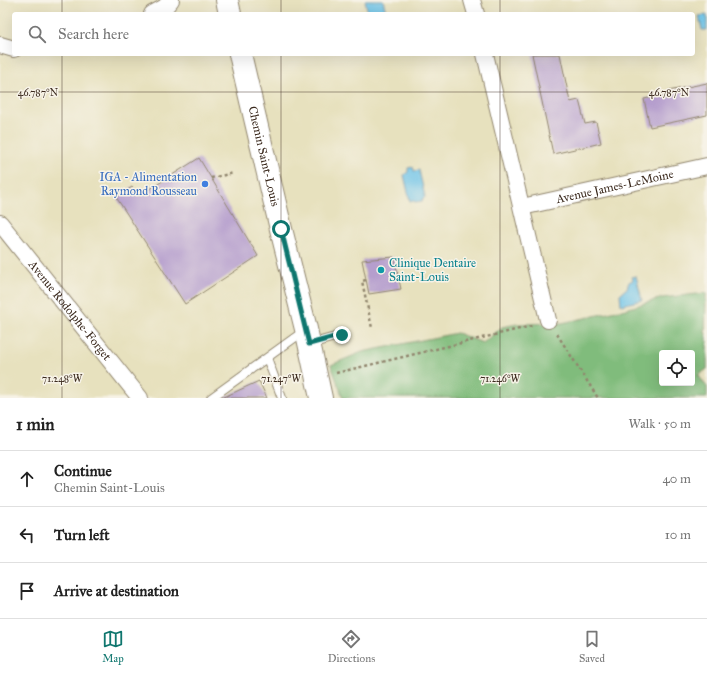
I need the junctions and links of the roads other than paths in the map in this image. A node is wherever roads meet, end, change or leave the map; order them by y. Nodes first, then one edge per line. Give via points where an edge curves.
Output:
1 (171, 0) edge
2 (227, 0) edge
3 (472, 0) edge
4 (155, 12) edge
5 (230, 12) edge
6 (475, 12) edge
7 (0, 45) edge
8 (12, 48) edge
9 (240, 56) edge
10 (485, 56) edge
11 (707, 166) edge
12 (522, 207) junction
13 (0, 223) edge
14 (548, 320) road end
15 (342, 335) dead end
16 (307, 336) junction
17 (268, 358) junction
18 (140, 398) edge
19 (211, 398) edge
20 (282, 398) edge
21 (321, 398) edge

1 - 4 street
2 - 5 street
3 - 6 street
7 - 8 street
9 - 16 street, Chemin Saint-Louis
10 - 12 street
11 - 12 street, Avenue James-LeMoine
12 - 14 street
13 - 18 street, Avenue Rodolphe-Forget
15 - 16 lane
16 - 17 lane
16 - 21 street, Chemin Saint-Louis
17 - 19 lane
17 - 20 lane

